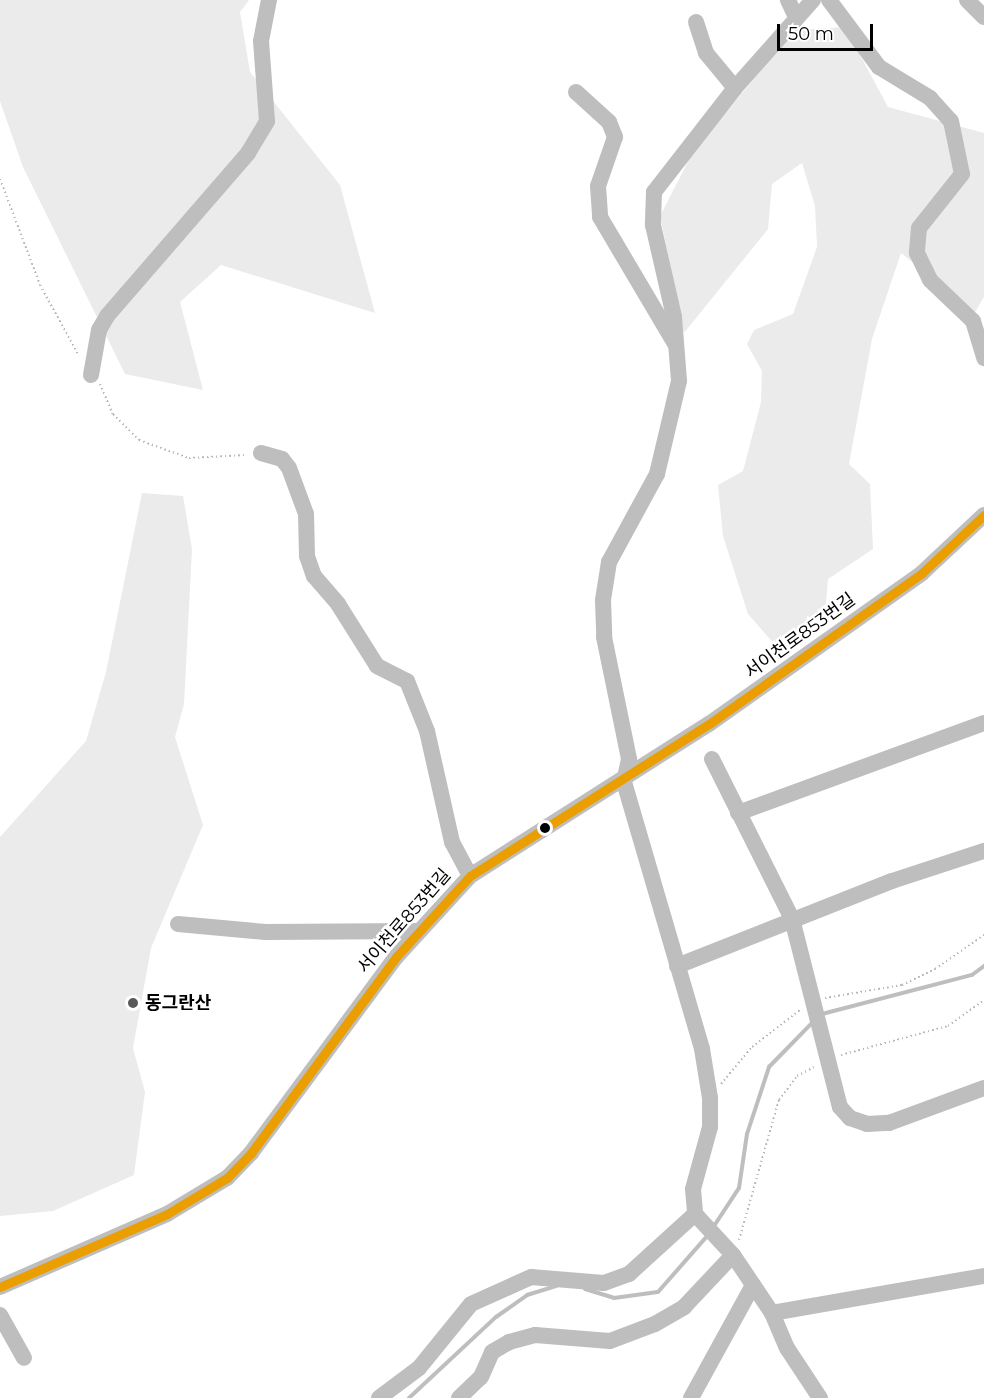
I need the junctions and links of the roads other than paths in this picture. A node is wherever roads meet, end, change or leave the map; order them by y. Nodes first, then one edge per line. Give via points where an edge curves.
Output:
1 (269, 0) edge
2 (788, 0) edge
3 (813, 0) edge
4 (829, 0) edge
5 (967, 0) edge
6 (796, 17) junction
7 (984, 17) edge
8 (696, 22) dead end
9 (735, 88) junction
10 (576, 92) dead end
11 (680, 353) junction
12 (984, 358) edge
13 (91, 375) dead end
14 (261, 453) dead end
15 (984, 515) edge
16 (984, 723) edge
17 (712, 759) dead end
18 (624, 782) junction
19 (738, 813) junction
20 (984, 852) edge
21 (470, 876) junction
22 (792, 920) junction
23 (178, 924) dead end
24 (417, 931) junction
25 (677, 966) junction
26 (984, 1088) edge
27 (697, 1217) junction
28 (730, 1252) junction
29 (984, 1276) edge
30 (753, 1285) junction
31 (0, 1287) edge
32 (772, 1313) junction
33 (0, 1316) edge
34 (24, 1358) dead end
35 (380, 1398) edge
36 (459, 1398) edge
37 (691, 1398) edge
38 (819, 1398) edge

1 - 13 street via 261,41 267,121 248,153 107,316 99,330
2 - 6 street
3 - 6 street
4 - 12 street via 879,67 930,98 951,121 962,174 955,188 919,228 917,253 937,289 973,321
5 - 7 street
6 - 9 street
8 - 9 street via 706,53
9 - 11 street via 654,192 653,225
10 - 11 street via 609,122 615,136 596,197 600,217
11 - 18 street via 679,381 657,474 616,543 605,578 603,628 629,759
14 - 21 street via 282,459 289,468 306,514 307,556 314,576 338,604 377,666 407,681 427,731 452,842
15 - 18 street, 서이천로853번길 via 896,592
16 - 19 street
17 - 19 street
18 - 21 street, 서이천로853번길 via 541,827
18 - 25 street
19 - 22 street
20 - 22 street
21 - 24 street, 서이천로853번길
22 - 25 street
22 - 26 street via 840,1107 850,1118 867,1124 906,1119
23 - 24 street via 266,932
24 - 31 street, 서이천로853번길 via 238,1169 167,1214
25 - 27 street via 702,1049 710,1098 710,1127 693,1189
27 - 28 street
27 - 35 street via 647,1263 629,1274 604,1282 531,1278 471,1304 419,1368
28 - 30 street
28 - 36 street via 684,1307 655,1324 610,1341 535,1335 509,1342 492,1352 481,1377
29 - 32 street
30 - 32 street
30 - 37 street
32 - 38 street via 787,1348
33 - 34 street

